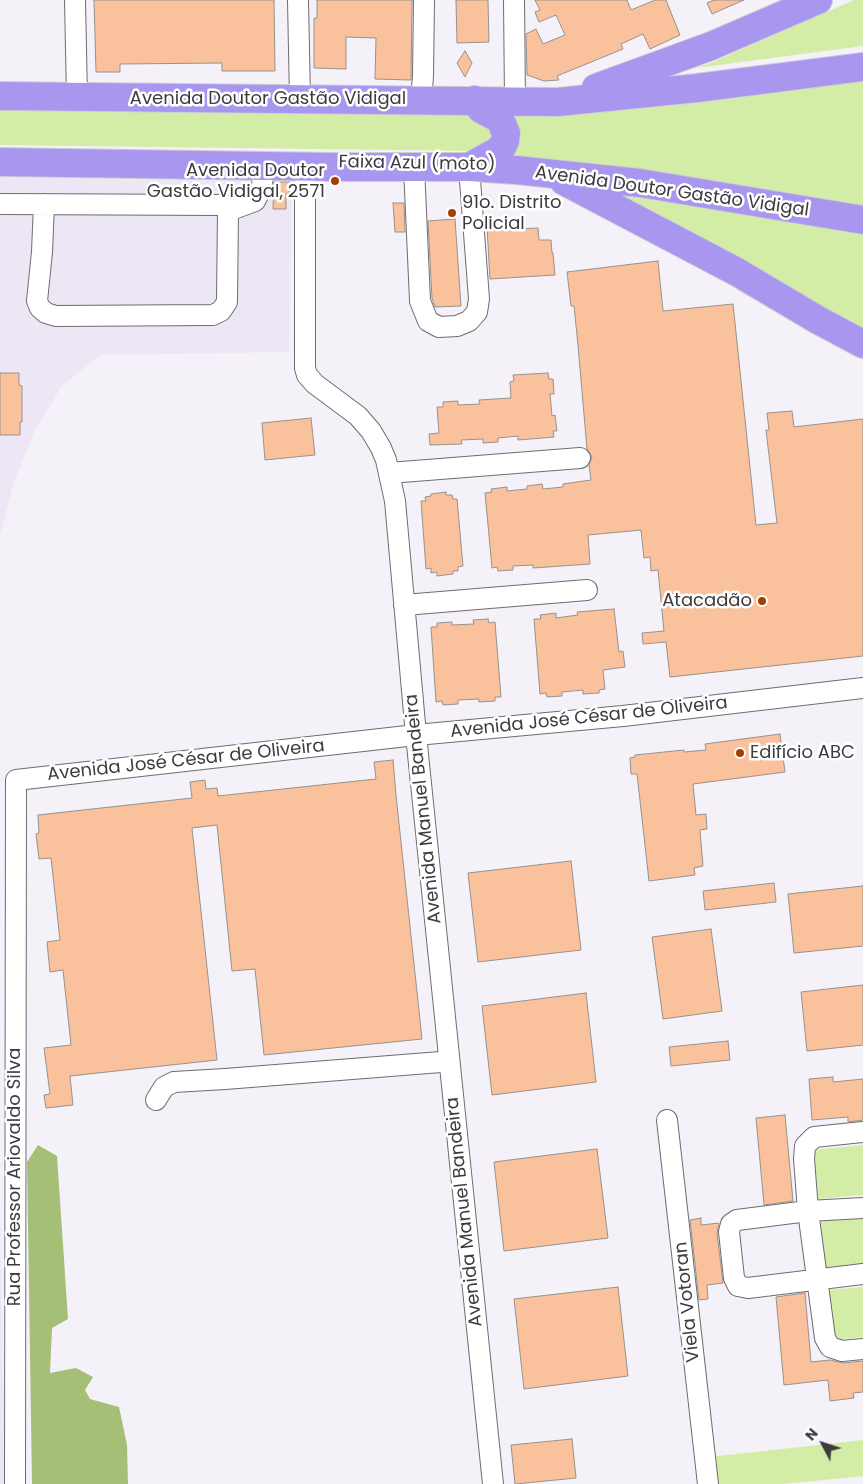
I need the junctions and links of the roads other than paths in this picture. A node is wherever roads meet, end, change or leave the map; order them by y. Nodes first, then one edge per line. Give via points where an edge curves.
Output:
1 (75, 0) edge
2 (298, 0) edge
3 (424, 0) edge
4 (514, 0) edge
5 (818, 0) edge
6 (863, 67) edge
7 (0, 96) edge
8 (77, 97) junction
9 (300, 98) junction
10 (421, 100) junction
11 (474, 100) junction
12 (516, 101) junction
13 (558, 102) junction
14 (0, 160) edge
15 (263, 166) junction
16 (305, 166) junction
17 (471, 166) junction
18 (414, 167) junction
19 (549, 173) junction
20 (740, 200) junction
21 (0, 204) edge
22 (44, 204) junction
23 (228, 212) junction
24 (863, 220) edge
25 (863, 344) edge
26 (580, 458) dead end
27 (389, 473) junction
28 (587, 590) dead end
29 (404, 606) junction
30 (863, 688) edge
31 (416, 735) junction
32 (16, 780) joint
33 (450, 1059) junction
34 (156, 1100) dead end
35 (667, 1120) dead end
36 (863, 1132) edge
37 (863, 1208) edge
38 (808, 1211) junction
39 (863, 1274) edge
40 (817, 1280) junction
41 (863, 1349) edge
42 (15, 1484) edge
43 (494, 1484) edge
44 (708, 1484) edge

1 - 8 street
2 - 9 street
3 - 10 street
4 - 12 street
5 - 13 highway via 711,46
6 - 13 highway, Avenida Doutor Gastão Vidigal
7 - 8 highway, Avenida Doutor Gastão Vidigal
8 - 9 highway, Avenida Doutor Gastão Vidigal
9 - 10 highway, Avenida Doutor Gastão Vidigal
10 - 11 highway, Avenida Doutor Gastão Vidigal
11 - 12 highway, Avenida Doutor Gastão Vidigal
11 - 17 highway via 500,119 506,133 502,147
12 - 13 highway, Avenida Doutor Gastão Vidigal
14 - 15 highway, Avenida Doutor Gastão Vidigal
14 - 17 street, Faixa Azul (moto)
15 - 16 highway, Avenida Doutor Gastão Vidigal
15 - 23 street via 262,187 255,201
16 - 18 highway, Avenida Doutor Gastão Vidigal
16 - 27 street, Avenida Manuel Bandeira via 307,375 358,416 371,431
17 - 18 highway, Avenida Doutor Gastão Vidigal
17 - 18 street via 477,312 457,326 439,327 428,320 420,301
17 - 19 highway, Avenida Doutor Gastão Vidigal
17 - 20 street, Faixa Azul (moto) via 599,174
19 - 20 highway, Avenida Doutor Gastão Vidigal via 640,183
19 - 25 highway via 738,272
20 - 24 highway, Avenida Doutor Gastão Vidigal
21 - 22 street
22 - 23 street via 224,205
22 - 23 street via 37,300 40,308 56,316 212,315 221,311 227,302
26 - 27 street
27 - 29 street, Avenida Manuel Bandeira via 395,501
28 - 29 street
29 - 31 street, Avenida Manuel Bandeira
30 - 31 street, Avenida José César de Oliveira via 623,716
31 - 32 street, Avenida José César de Oliveira
31 - 33 street, Avenida Manuel Bandeira
32 - 42 street, Rua Professor Ariovaldo Silva
33 - 34 street via 174,1082 164,1087
33 - 43 street, Avenida Manuel Bandeira
35 - 44 street, Viela Votoran
36 - 38 street via 814,1137 805,1146
37 - 38 street
38 - 40 street
38 - 40 street via 737,1220 728,1232 738,1286 748,1288
39 - 40 street
40 - 41 street via 825,1338 830,1347 842,1351

